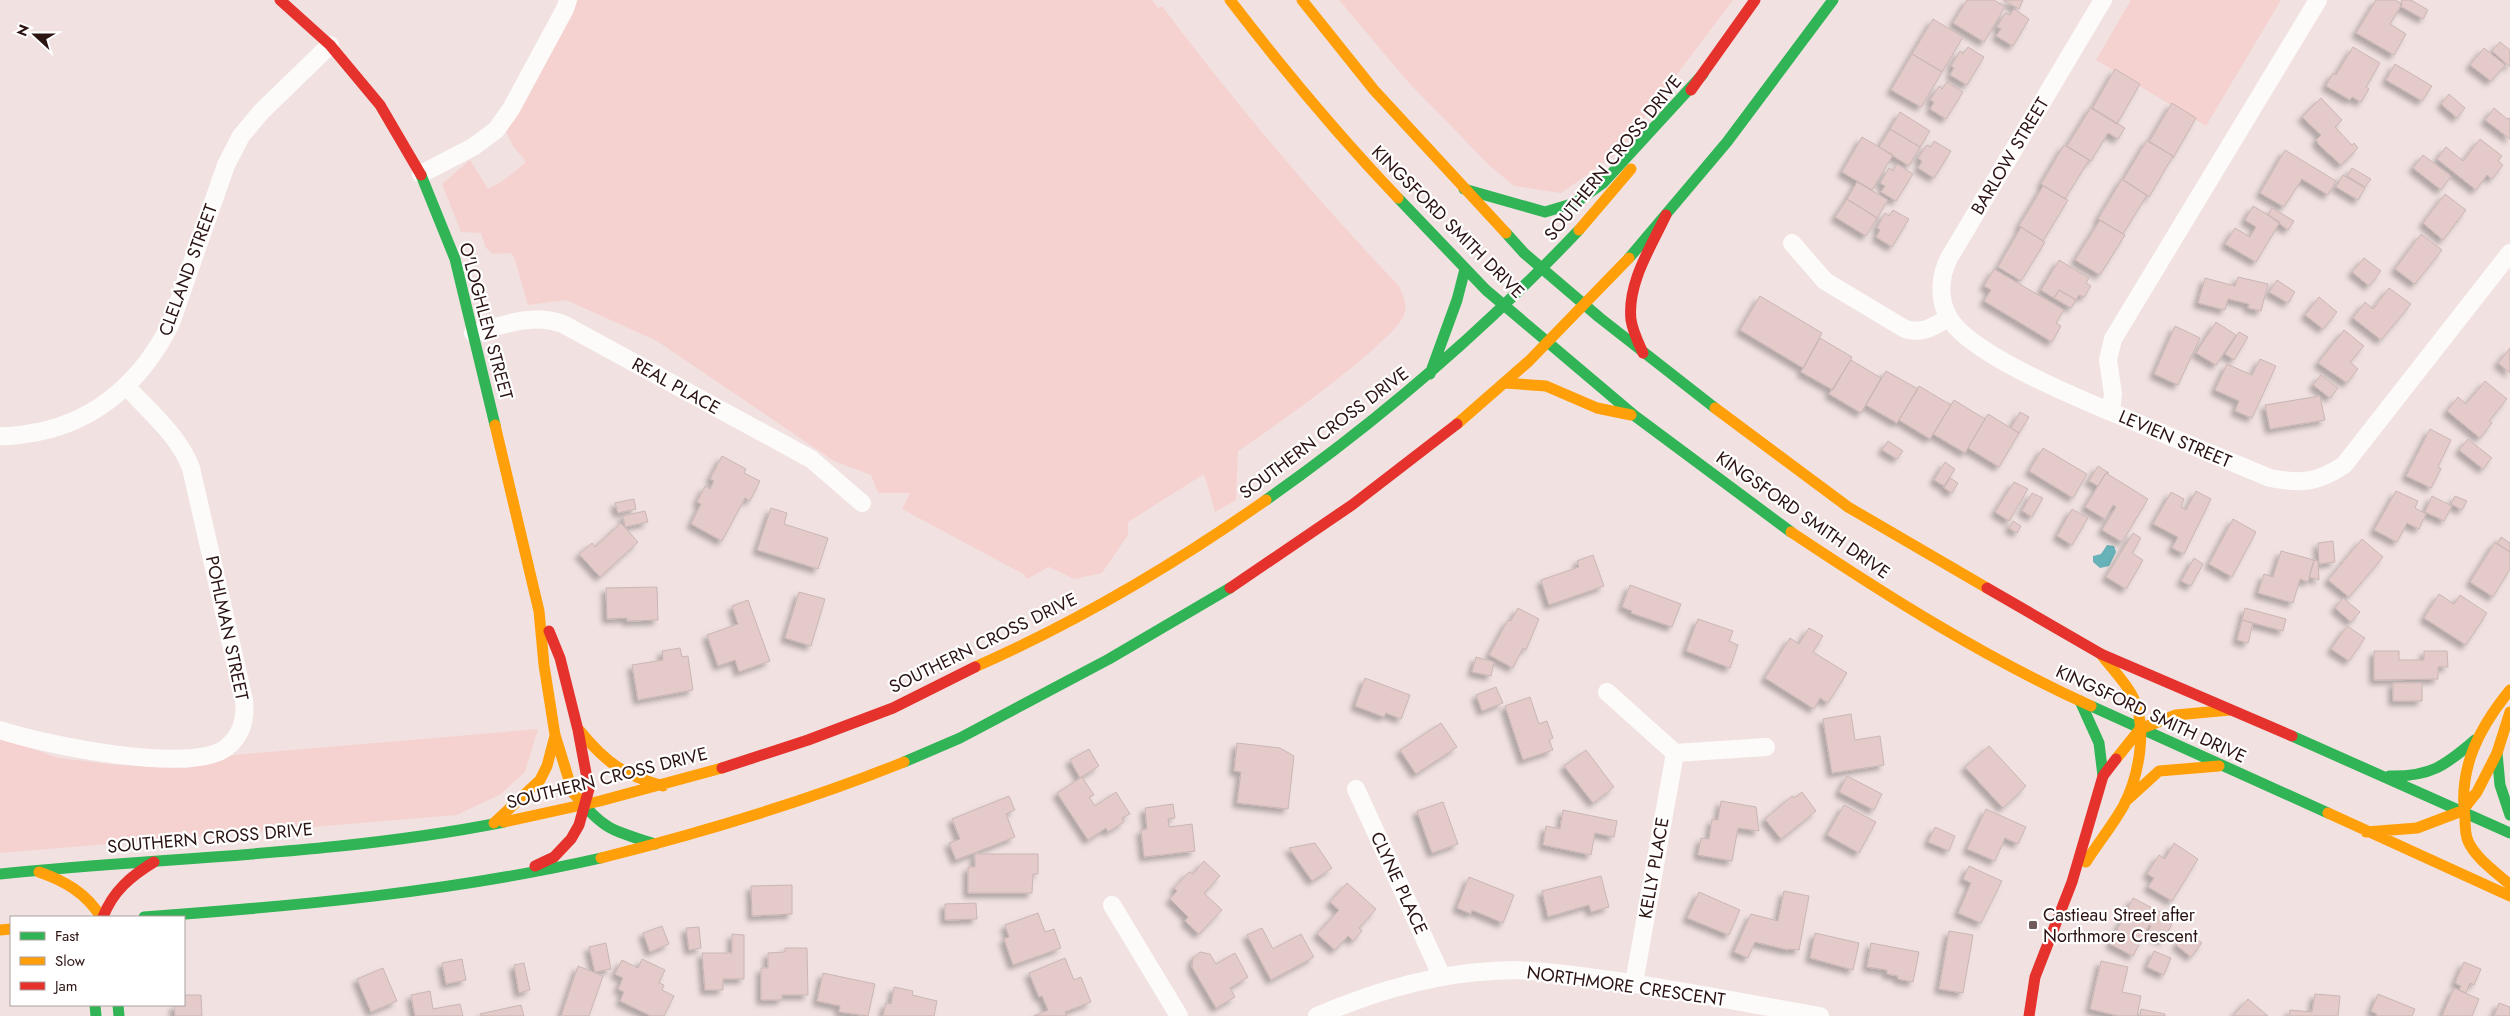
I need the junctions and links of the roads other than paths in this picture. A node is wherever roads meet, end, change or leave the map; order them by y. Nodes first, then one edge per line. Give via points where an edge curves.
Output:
1 (280, 0) edge
2 (568, 0) edge
3 (1230, 0) edge
4 (1302, 0) edge
5 (1755, 0) edge
6 (1832, 0) edge
7 (2104, 0) edge
8 (2318, 0) edge
9 (330, 45) junction
10 (1703, 74) junction
11 (421, 174) junction
12 (1462, 188) junction
13 (1666, 215) junction
14 (1792, 242) dead end
15 (2510, 253) edge
16 (1543, 269) junction
17 (1465, 270) junction
18 (1584, 304) junction
19 (1506, 307) junction
20 (1948, 318) junction
21 (473, 333) junction
22 (1548, 342) junction
23 (1643, 352) junction
24 (1430, 374) junction
25 (1505, 383) junction
26 (127, 387) junction
27 (2111, 412) junction
28 (1635, 416) junction
29 (0, 436) edge
30 (862, 504) dead end
31 (540, 611) junction
32 (2101, 654) junction
33 (2510, 690) edge
34 (1607, 692) dead end
35 (2080, 701) junction
36 (2230, 710) junction
37 (2510, 712) edge
38 (2140, 729) junction
39 (0, 730) edge
40 (578, 730) junction
41 (555, 735) junction
42 (2475, 740) junction
43 (1766, 747) dead end
44 (1675, 753) junction
45 (2497, 753) junction
46 (2221, 766) junction
47 (2103, 776) junction
48 (2383, 776) junction
49 (663, 786) junction
50 (1356, 789) dead end
51 (2125, 802) junction
52 (584, 804) junction
53 (2462, 811) junction
54 (2510, 815) edge
55 (494, 823) junction
56 (2366, 832) junction
57 (2510, 833) edge
58 (656, 844) junction
59 (158, 860) junction
60 (32, 870) junction
61 (0, 874) edge
62 (513, 877) junction
63 (2072, 882) junction
64 (2510, 885) edge
65 (2510, 896) edge
66 (1112, 905) dead end
67 (212, 912) junction
68 (101, 916) edge
69 (102, 916) edge
70 (158, 916) edge
71 (185, 925) edge
72 (1442, 977) junction
73 (1634, 983) junction
74 (1745, 1010) edge
75 (1179, 1016) edge
76 (1317, 1016) edge
77 (1820, 1016) edge
78 (2029, 1016) edge

1 - 9 main road, O'LOGHLEN STREET
2 - 11 street via 511,109 496,130 473,147
3 - 17 main road, KINGSFORD SMITH DRIVE via 1348,147
4 - 12 main road, KINGSFORD SMITH DRIVE via 1374,90
5 - 10 main road, SOUTHERN CROSS DRIVE
6 - 13 main road via 1755,104
7 - 20 street, BARLOW STREET via 1944,267 1940,287
8 - 27 street, LEVIEN STREET via 2113,339 2108,360 2113,394
9 - 11 main road, O'LOGHLEN STREET via 380,105
9 - 26 street, CLELAND STREET via 241,136 226,165 171,323 160,346
10 - 12 main road via 1603,183 1575,203 1545,212
10 - 16 main road, SOUTHERN CROSS DRIVE via 1648,149
11 - 21 main road, O'LOGHLEN STREET via 455,259
12 - 16 main road, KINGSFORD SMITH DRIVE
13 - 18 main road
13 - 23 main road via 1639,276 1631,303 1633,330
14 - 20 street via 1825,281 1905,329 1916,332 1930,329
15 - 27 street, LEVIEN STREET via 2344,465 2326,476 2293,482 2270,478
16 - 18 main road, KINGSFORD SMITH DRIVE
16 - 19 main road, SOUTHERN CROSS DRIVE
17 - 19 main road, KINGSFORD SMITH DRIVE
17 - 24 main road
18 - 22 main road
18 - 23 main road, KINGSFORD SMITH DRIVE
19 - 22 main road, KINGSFORD SMITH DRIVE
19 - 24 main road, SOUTHERN CROSS DRIVE
20 - 27 street, BARLOW STREET via 1969,340 2044,384
21 - 30 street, REAL PLACE via 529,319 547,318 563,324 811,459
21 - 31 main road, O'LOGHLEN STREET
22 - 25 main road
22 - 28 main road, KINGSFORD SMITH DRIVE
23 - 32 main road, KINGSFORD SMITH DRIVE via 1784,462 1848,507
24 - 49 main road, SOUTHERN CROSS DRIVE via 1328,456 1268,499 1106,600 927,693 796,744
25 - 28 main road via 1546,386 1597,408
25 - 58 main road via 1354,505 1280,556 1203,606 1078,677 947,744 872,775 769,811
26 - 29 street, CLELAND STREET via 89,415 52,429
26 - 39 street, POHLMAN STREET via 185,451 246,717 239,733 226,748 207,756 173,758 74,750
28 - 35 main road, KINGSFORD SMITH DRIVE via 1827,558 1979,649
31 - 40 main road, O'LOGHLEN STREET via 560,658
31 - 41 main road, O'LOGHLEN STREET via 544,665
32 - 36 main road, KINGSFORD SMITH DRIVE
32 - 38 main road via 2133,699
33 - 42 main road via 2491,711
34 - 44 street
35 - 38 main road, KINGSFORD SMITH DRIVE
35 - 47 main road via 2099,743
36 - 38 main road via 2176,715
36 - 48 main road, KINGSFORD SMITH DRIVE
37 - 45 main road
38 - 46 main road, KINGSFORD SMITH DRIVE
38 - 47 main road
38 - 51 main road via 2137,765
40 - 49 main road via 612,767 637,779
40 - 52 main road, O'LOGHLEN STREET via 589,789
41 - 52 main road, O'LOGHLEN STREET via 573,793
41 - 55 main road via 540,780
42 - 48 main road via 2442,768 2414,778
42 - 53 main road via 2462,782
43 - 44 street
44 - 73 street, KELLY PLACE
45 - 53 main road via 2477,792
45 - 54 main road via 2497,776
46 - 51 main road via 2159,771
46 - 56 main road, KINGSFORD SMITH DRIVE
47 - 63 main road
48 - 53 main road, KINGSFORD SMITH DRIVE
49 - 52 main road, SOUTHERN CROSS DRIVE
50 - 72 street, CLYNE PLACE
51 - 63 main road
52 - 55 main road, SOUTHERN CROSS DRIVE
52 - 58 main road via 595,819 611,830
52 - 62 main road via 579,825 564,849
53 - 56 main road via 2417,828
53 - 57 main road, KINGSFORD SMITH DRIVE
53 - 64 main road via 2469,844
55 - 59 main road, SOUTHERN CROSS DRIVE via 439,834 368,842
56 - 65 main road, KINGSFORD SMITH DRIVE
58 - 62 main road
59 - 60 main road, SOUTHERN CROSS DRIVE
59 - 69 main road via 113,893
60 - 61 main road, SOUTHERN CROSS DRIVE
60 - 68 main road via 60,879 85,894
62 - 67 main road via 364,900
63 - 78 main road via 2036,977
66 - 75 street
67 - 70 main road
67 - 71 main road
72 - 73 street, NORTHMORE CRESCENT via 1493,971 1545,971
72 - 76 street, NORTHMORE CRESCENT via 1384,990
73 - 74 street, NORTHMORE CRESCENT
74 - 77 street, NORTHMORE CRESCENT

